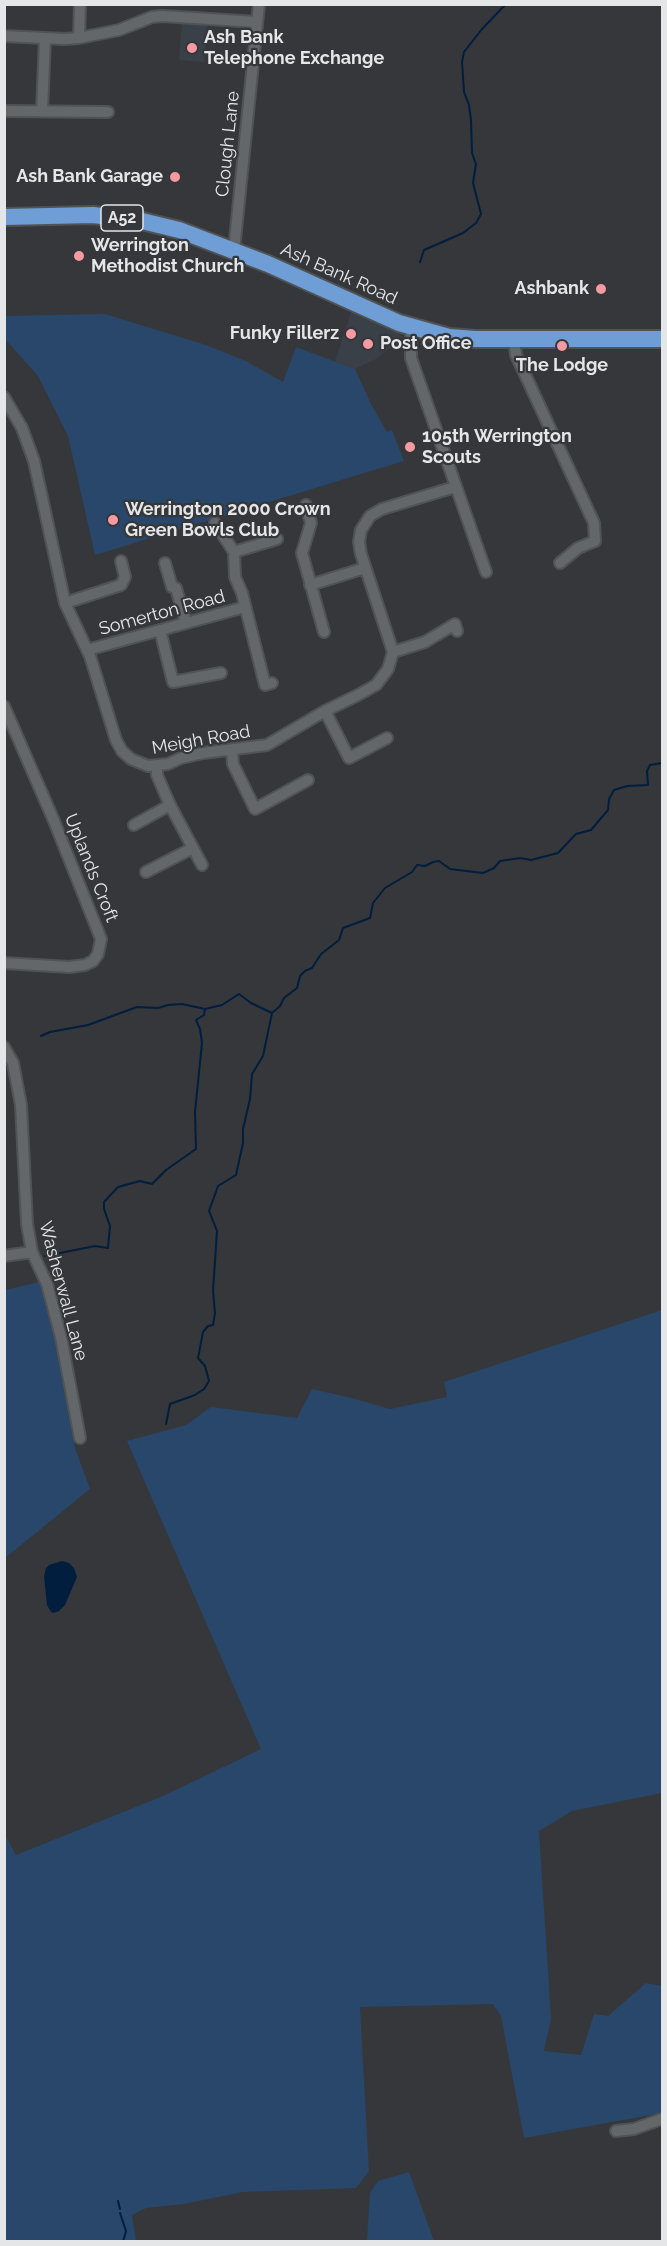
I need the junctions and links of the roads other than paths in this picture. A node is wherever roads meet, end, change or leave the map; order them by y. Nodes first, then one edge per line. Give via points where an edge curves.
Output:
1 (80, 4) edge
2 (259, 4) edge
3 (162, 10) edge
4 (257, 22) junction
5 (4, 36) edge
6 (79, 38) junction
7 (45, 39) junction
8 (5, 111) edge
9 (42, 111) junction
10 (108, 112) dead end
11 (4, 217) edge
12 (234, 250) junction
13 (411, 327) junction
14 (663, 339) edge
15 (514, 340) junction
16 (4, 397) edge
17 (455, 487) junction
18 (306, 506) dead end
19 (215, 523) dead end
20 (278, 539) dead end
21 (234, 552) junction
22 (121, 561) dead end
23 (165, 563) dead end
24 (560, 563) dead end
25 (365, 568) junction
26 (486, 572) dead end
27 (310, 585) junction
28 (65, 603) junction
29 (245, 607) junction
30 (186, 623) junction
31 (159, 630) junction
32 (324, 632) dead end
33 (457, 632) dead end
34 (87, 650) junction
35 (393, 651) junction
36 (221, 673) dead end
37 (272, 683) dead end
38 (4, 706) edge
39 (325, 711) junction
40 (387, 738) dead end
41 (232, 751) junction
42 (157, 767) junction
43 (308, 780) dead end
44 (170, 805) junction
45 (134, 825) dead end
46 (193, 848) junction
47 (202, 866) dead end
48 (146, 872) dead end
49 (4, 963) edge
50 (4, 1047) edge
51 (32, 1252) junction
52 (4, 1256) edge
53 (80, 1438) dead end
54 (663, 2119) edge
55 (616, 2131) dead end

1 - 6 street
2 - 4 street, Clough Lane
3 - 4 street
3 - 6 street via 120,30
4 - 12 street, Clough Lane
5 - 7 street
6 - 7 street
7 - 9 street
8 - 9 street
9 - 10 street
11 - 12 highway, Ash Bank Road / A52 via 65,214 132,219 179,230
12 - 13 highway, Ash Bank Road / A52
13 - 15 highway, Ash Bank Road / A52 via 449,337
13 - 17 street via 411,358
14 - 15 highway, Ash Bank Road / A52
15 - 24 street via 516,355 594,523 595,541 578,548
16 - 28 street, Meigh Road via 22,428 34,461
17 - 25 street via 370,516 359,542
17 - 26 street
18 - 27 street via 311,523 302,554
19 - 21 street
20 - 21 street
21 - 29 street
22 - 28 street via 125,577 121,585
23 - 30 street
25 - 27 street
25 - 35 street
27 - 32 street
28 - 34 street, Meigh Road
29 - 30 street, Somerton Road
29 - 37 street via 265,685
30 - 31 street, Somerton Road
31 - 34 street, Somerton Road
31 - 36 street via 173,682
33 - 35 street via 455,624 425,642
34 - 42 street, Meigh Road via 118,745 137,762
35 - 39 street, Meigh Road via 388,669 376,685
38 - 49 street, Uplands Croft via 101,939 96,958 81,966
39 - 40 street via 349,758
39 - 41 street, Meigh Road via 267,745
41 - 42 street, Meigh Road via 203,753
41 - 43 street via 233,764 255,809
42 - 44 street
44 - 45 street
44 - 46 street
46 - 47 street
46 - 48 street
50 - 51 street, Washerwall Lane via 13,1063 21,1105
51 - 52 street
51 - 53 street, Washerwall Lane via 47,1284 61,1337
54 - 55 street

